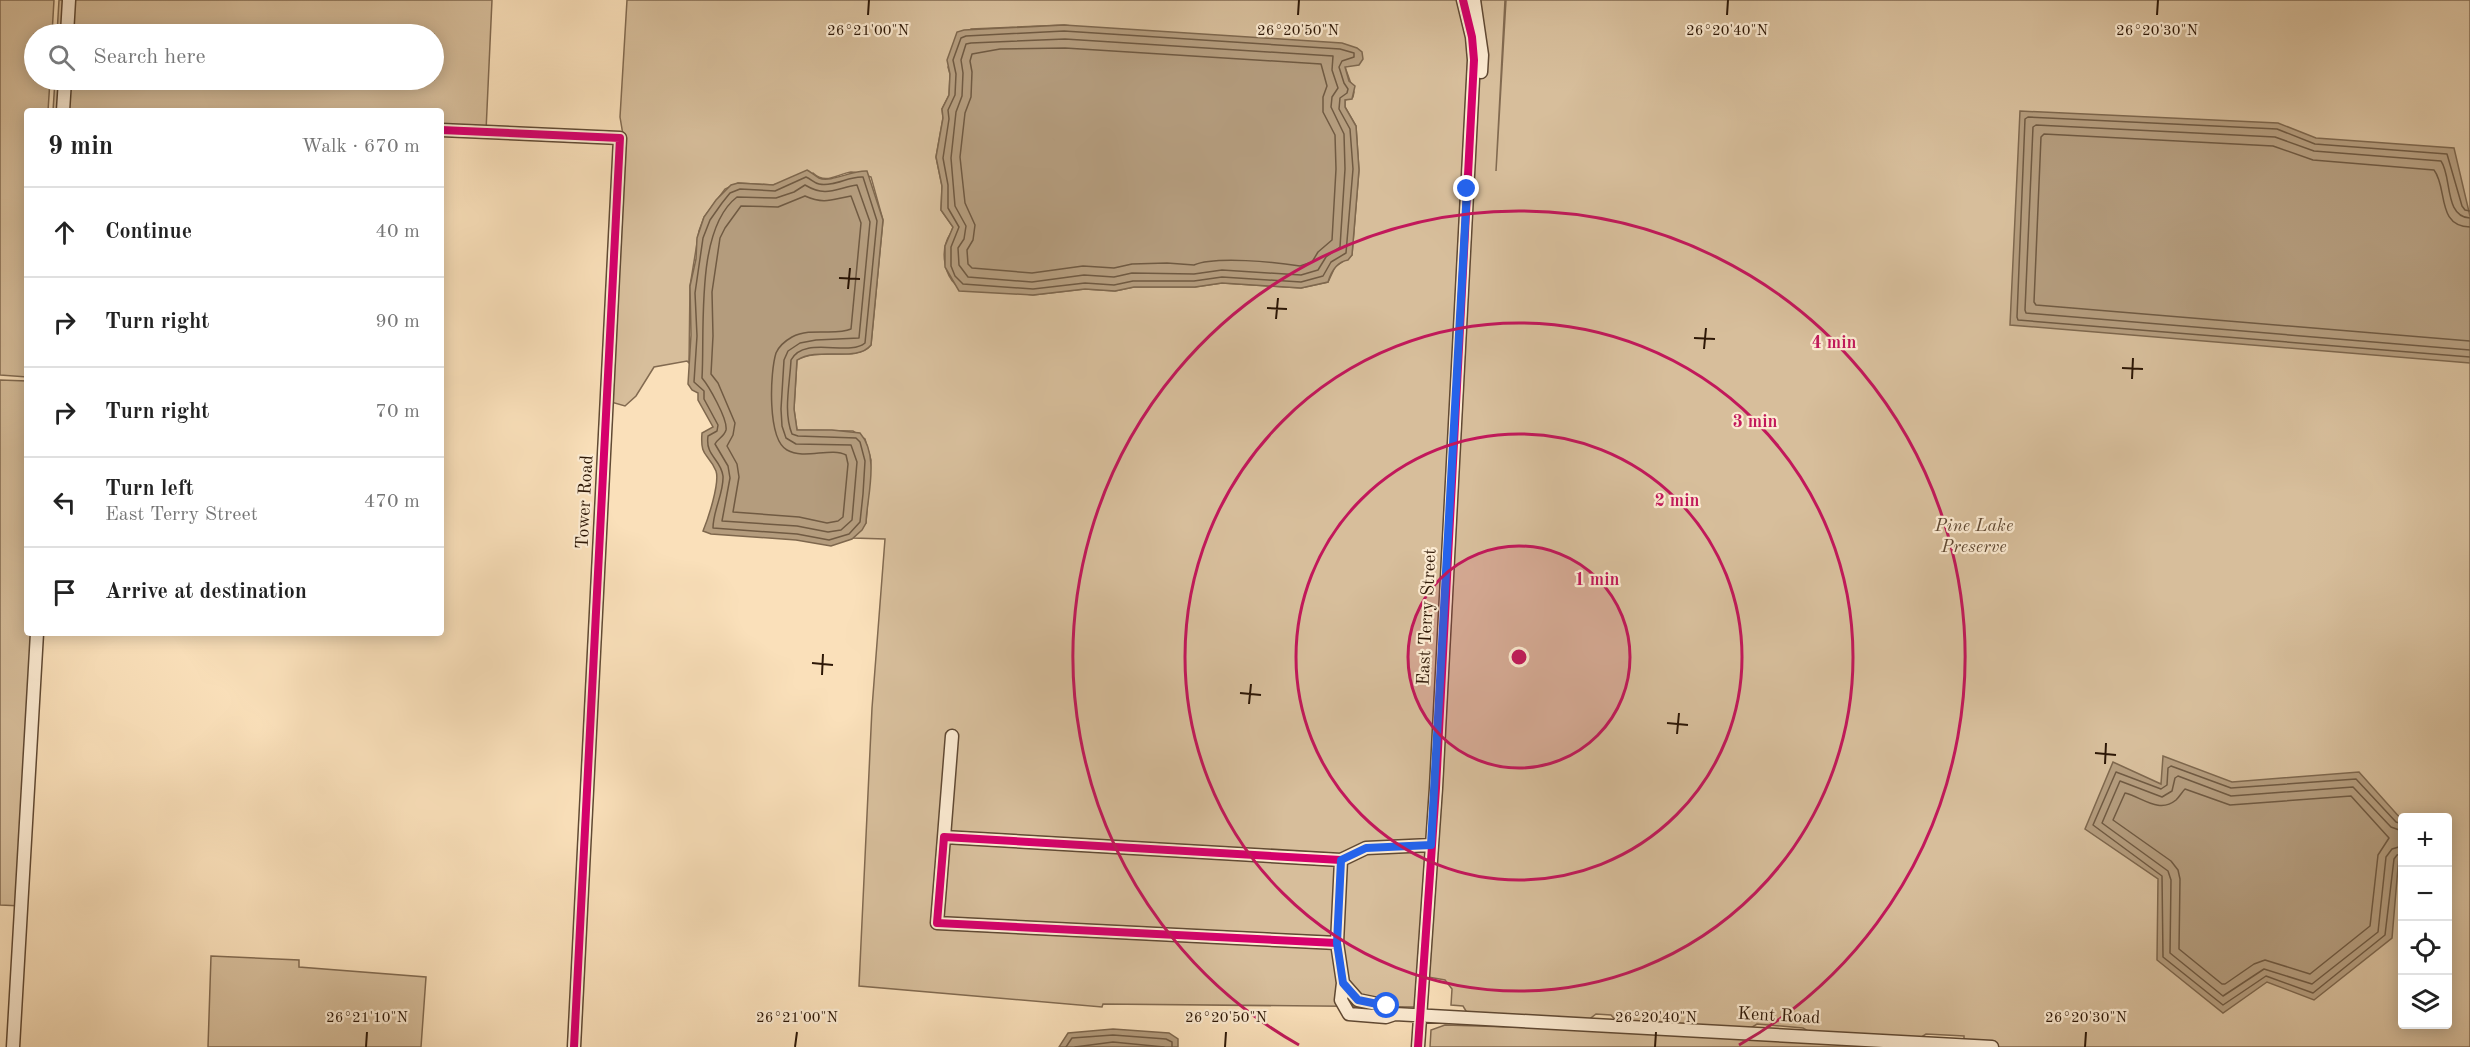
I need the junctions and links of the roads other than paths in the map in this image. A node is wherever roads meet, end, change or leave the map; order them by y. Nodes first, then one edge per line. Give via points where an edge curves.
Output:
1 (69, 0) edge
2 (1463, 0) edge
3 (1474, 0) edge
4 (68, 24) edge
5 (64, 90) edge
6 (63, 108) edge
7 (444, 130) edge
8 (1467, 189) junction
9 (37, 636) edge
10 (952, 736) dead end
11 (944, 837) junction
12 (1431, 845) junction
13 (1341, 860) junction
14 (1337, 943) junction
15 (1343, 983) junction
16 (1353, 994) junction
17 (1342, 1003) junction
18 (1395, 1014) junction
19 (1420, 1017) junction
20 (13, 1047) edge
21 (574, 1047) edge
22 (1418, 1047) edge
23 (1992, 1047) edge

1 - 4 street
2 - 8 street, East Terry Street via 1474,60
3 - 8 street, East Terry Street via 1482,55
5 - 6 street
7 - 21 street, Tower Road via 620,138
8 - 12 street, East Terry Street
9 - 20 street
10 - 11 street
11 - 13 street
11 - 14 street via 937,923
12 - 13 street via 1366,848
12 - 19 street, East Terry Street
13 - 14 street
14 - 15 street
15 - 16 street
15 - 17 street
16 - 17 street
16 - 18 street via 1358,1000 1387,1006
17 - 18 street via 1349,1014
18 - 19 street, Kent Road
19 - 22 street, East Terry Street
19 - 23 street, Kent Road

